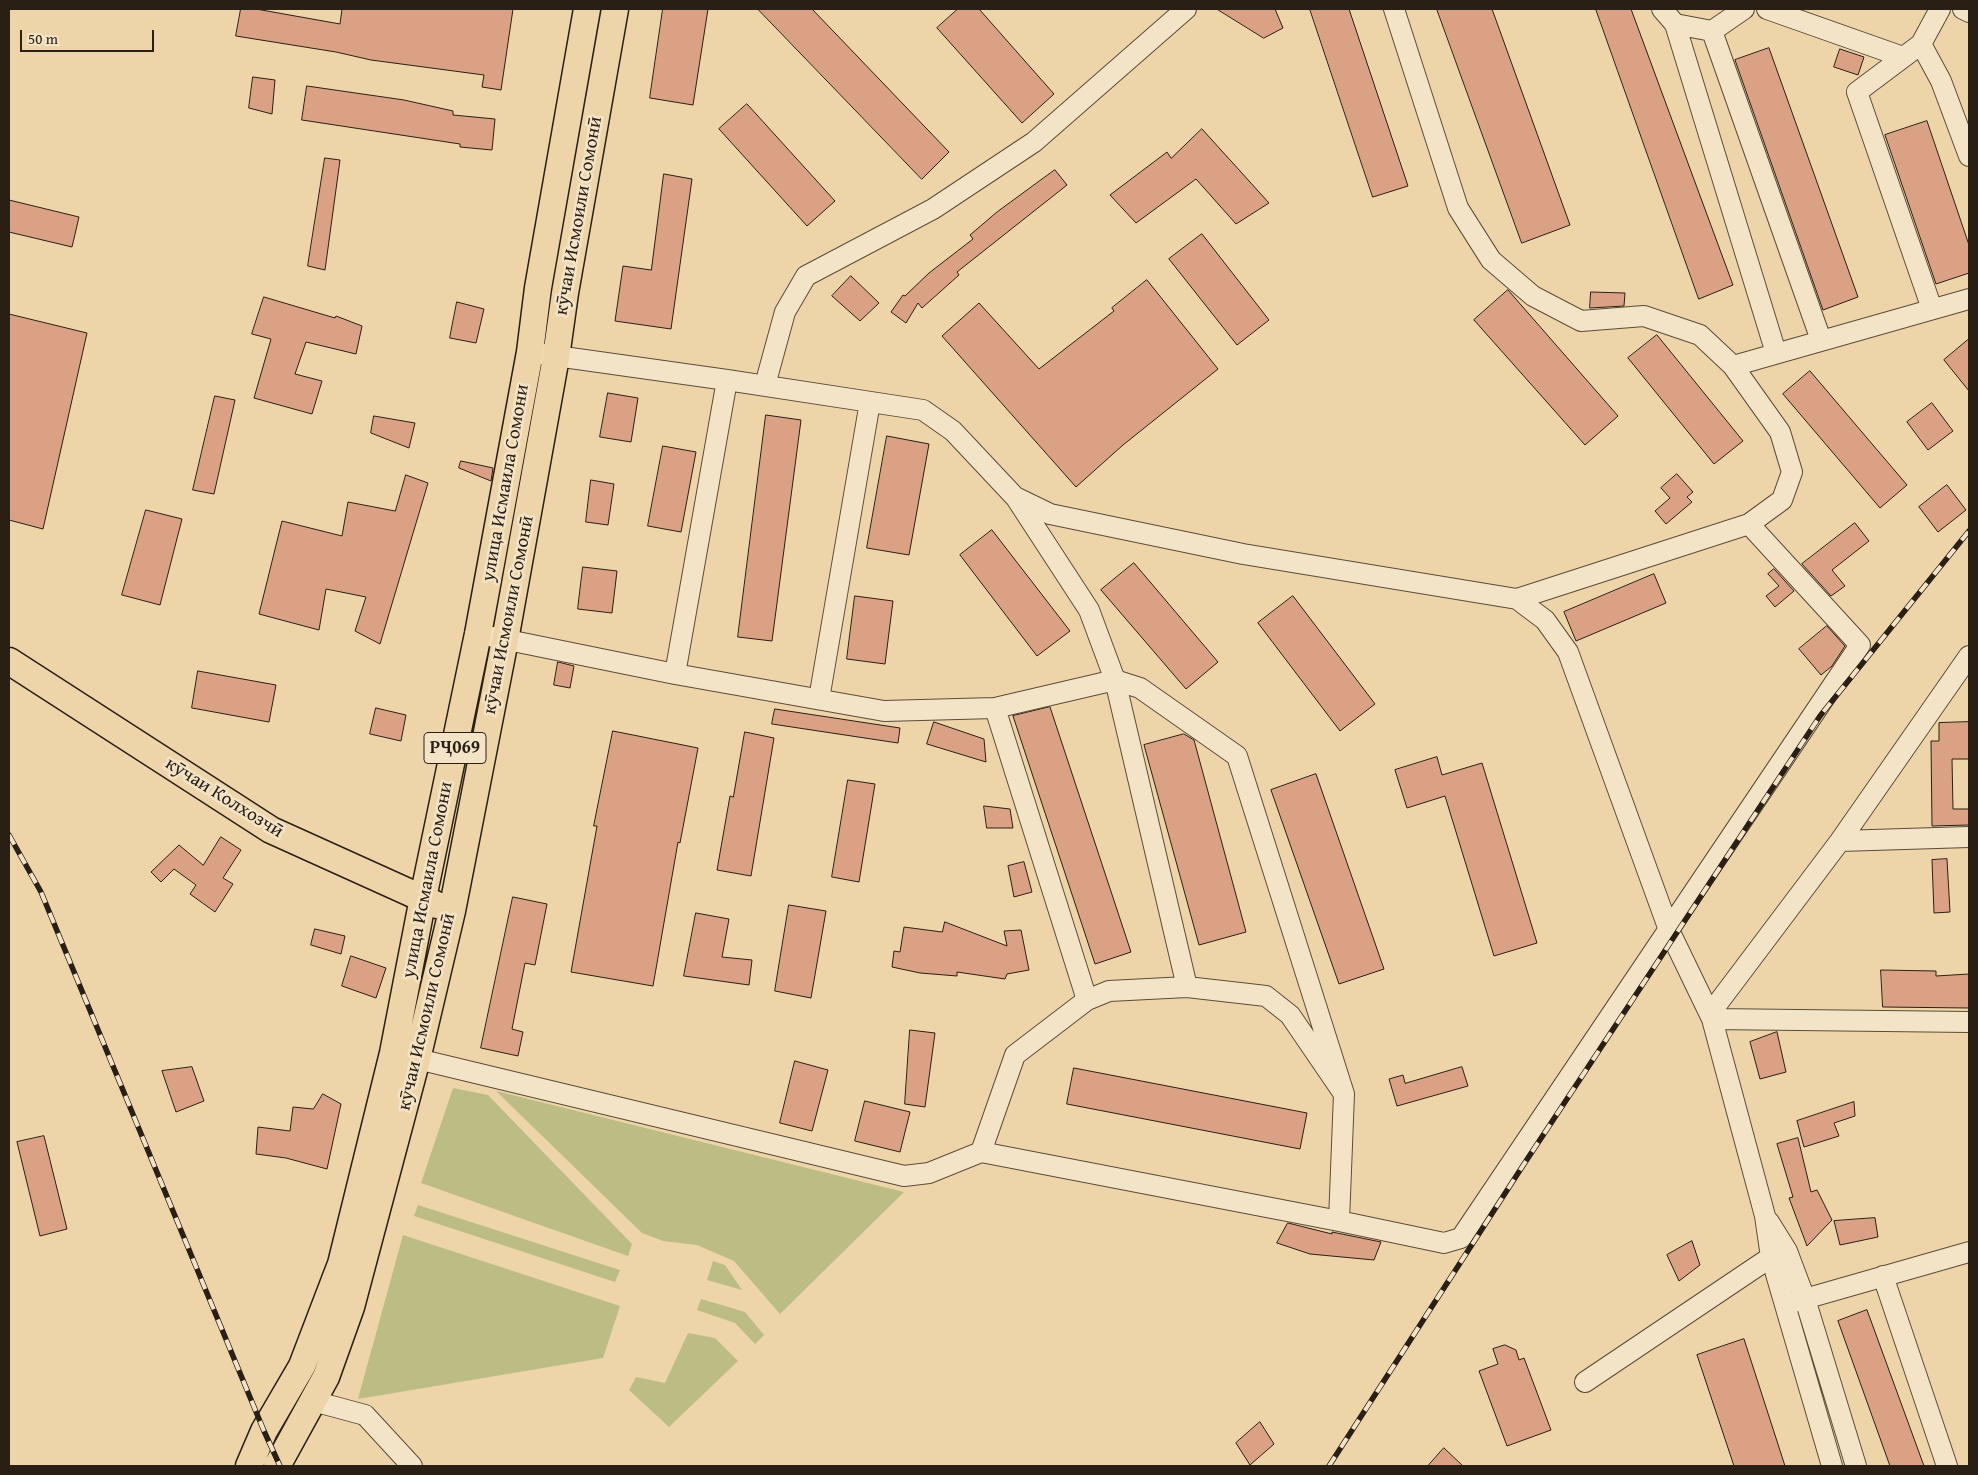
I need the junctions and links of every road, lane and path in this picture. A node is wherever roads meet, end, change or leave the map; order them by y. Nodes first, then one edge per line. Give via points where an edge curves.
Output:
1 (587, 9) edge
2 (615, 9) edge
3 (1186, 9) edge
4 (1394, 9) edge
5 (1662, 9) edge
6 (1744, 9) edge
7 (1767, 9) edge
8 (1940, 9) edge
9 (1963, 9) edge
10 (1969, 12) edge
11 (1675, 24) junction
12 (1712, 31) junction
13 (1921, 44) junction
14 (1903, 57) junction
15 (1969, 156) edge
16 (1969, 299) edge
17 (1932, 309) junction
18 (1821, 340) junction
19 (530, 352) junction
20 (1776, 353) junction
21 (556, 358) junction
22 (1733, 366) junction
23 (727, 380) junction
24 (765, 386) junction
25 (870, 402) junction
26 (1015, 497) junction
27 (1749, 524) junction
28 (1517, 598) junction
29 (478, 634) junction
30 (505, 640) junction
31 (1969, 656) edge
32 (9, 661) edge
33 (675, 674) junction
34 (1115, 680) junction
35 (819, 700) junction
36 (996, 708) junction
37 (1969, 837) edge
38 (1840, 842) junction
39 (423, 898) junction
40 (452, 911) junction
41 (1668, 930) junction
42 (1187, 986) junction
43 (1087, 1000) junction
44 (1712, 1019) junction
45 (1969, 1022) edge
46 (405, 1056) junction
47 (1344, 1094) junction
48 (982, 1152) junction
49 (1339, 1221) junction
50 (1969, 1252) edge
51 (1779, 1254) junction
52 (1883, 1276) junction
53 (1805, 1298) junction
54 (1784, 1304) junction
55 (1585, 1382) dead end
56 (313, 1401) junction
57 (249, 1466) edge
58 (278, 1466) edge
59 (412, 1466) edge
60 (1832, 1466) edge
61 (1856, 1466) edge
62 (1947, 1466) edge

1 - 19 main road, улица Исмаила Сомони / РҶ069 via 538,288
2 - 21 main road, кӯчаи Исмоили Сомонӣ / РҶ069
3 - 24 street via 1034,142 933,209 806,276 785,312
4 - 22 street via 1458,208 1491,260 1533,296 1581,321 1644,316 1700,335
5 - 11 street
6 - 12 street
7 - 14 street
8 - 13 street
9 - 10 street
11 - 12 street
11 - 20 street
12 - 18 street
13 - 14 street
13 - 15 street via 1941,81
14 - 17 street via 1857,92
16 - 17 street
17 - 18 street
18 - 20 street
19 - 21 street
19 - 29 main road, улица Исмаила Сомони / РҶ069
20 - 22 street
21 - 23 street
21 - 30 main road, кӯчаи Исмоили Сомонӣ / РҶ069
22 - 27 street via 1780,432 1792,472 1782,500
23 - 24 street
23 - 33 street
24 - 25 street
25 - 26 street via 923,410 953,431
25 - 35 street
26 - 28 street via 1050,514 1243,554
26 - 34 street via 1089,610
27 - 28 street
27 - 41 street via 1860,645
28 - 41 street via 1546,620 1568,652
29 - 30 street
29 - 39 main road, улица Исмаила Сомони / РҶ069
30 - 33 street
30 - 40 main road, кӯчаи Исмоили Сомонӣ / РҶ069
31 - 38 street
32 - 39 main road, кӯчаи Колхозчӣ via 271,830
33 - 35 street
34 - 36 street
34 - 42 street
34 - 47 street via 1140,688 1237,756
35 - 36 street via 884,711
36 - 43 street
37 - 38 street
38 - 44 street via 1715,1007
39 - 40 main road, кӯчаи Колхозчӣ
39 - 46 main road, улица Исмаила Сомони / РҶ069
40 - 46 main road, кӯчаи Исмоили Сомонӣ / РҶ069
41 - 44 street
41 - 49 street via 1461,1238 1444,1243
42 - 43 street via 1109,991
42 - 47 street via 1266,996 1290,1015
43 - 48 street via 1015,1055
44 - 45 street
44 - 51 street
46 - 48 street via 904,1176 929,1173
46 - 56 main road, кӯчаи Исмоили Сомонӣ / РҶ069 via 351,1307 326,1377
46 - 57 main road, улица Исмаила Сомони / РҶ069 via 341,1264 302,1366 264,1431
47 - 49 street
48 - 49 street
50 - 52 street
51 - 53 street
51 - 54 street
51 - 55 street
52 - 53 street
52 - 62 street
53 - 54 street
53 - 61 street
54 - 60 street
56 - 58 main road, кӯчаи Исмоили Сомонӣ / РҶ069
56 - 59 street via 365,1415

